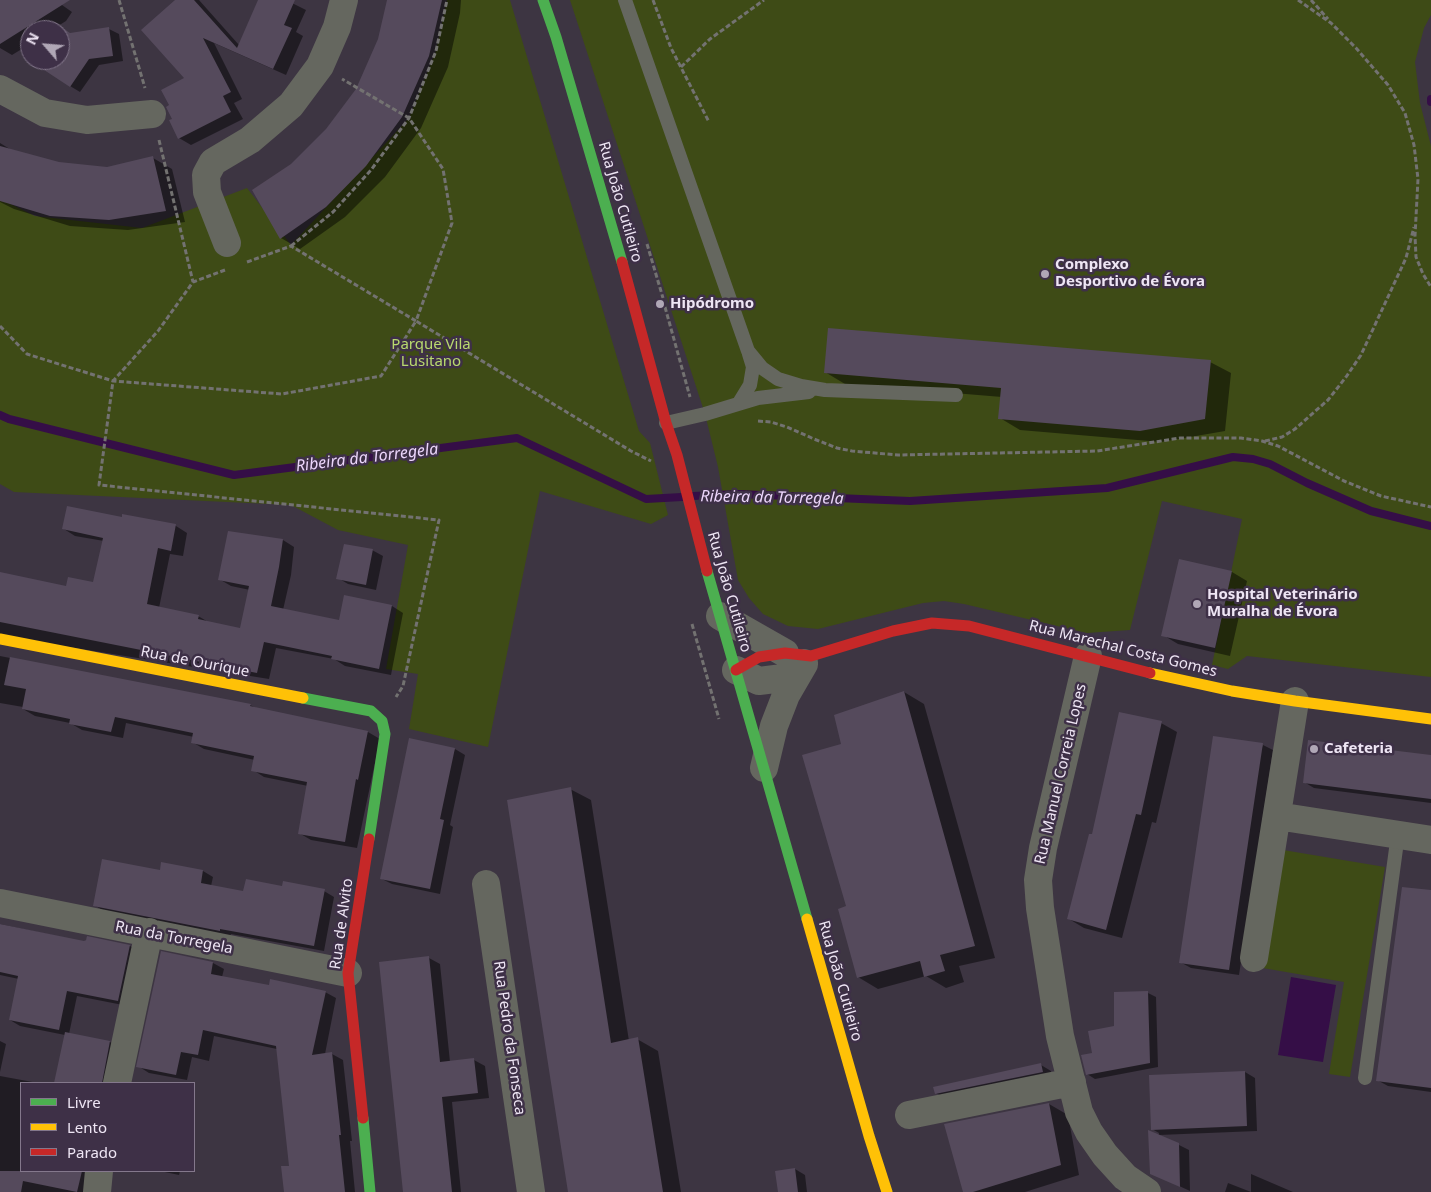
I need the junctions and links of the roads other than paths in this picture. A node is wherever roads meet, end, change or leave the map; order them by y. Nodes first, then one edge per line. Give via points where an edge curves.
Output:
1 (344, 0) edge
2 (543, 0) edge
3 (625, 0) edge
4 (0, 89) edge
5 (152, 114) road end
6 (228, 256) road end
7 (748, 351) junction
8 (825, 390) junction
9 (956, 395) dead end
10 (739, 403) junction
11 (666, 423) junction
12 (720, 616) junction
13 (0, 639) edge
14 (1088, 656) junction
15 (800, 658) junction
16 (736, 670) junction
17 (1295, 701) junction
18 (1431, 719) edge
19 (382, 721) joint
20 (764, 768) junction
21 (1277, 816) junction
22 (1398, 834) junction
23 (1431, 840) edge
24 (486, 884) dead end
25 (0, 903) edge
26 (149, 932) junction
27 (1254, 958) dead end
28 (348, 973) junction
29 (1365, 1078) dead end
30 (117, 1082) edge
31 (1072, 1082) junction
32 (910, 1115) dead end
33 (99, 1172) edge
34 (96, 1192) edge
35 (370, 1192) edge
36 (531, 1192) edge
37 (887, 1192) edge
38 (1147, 1192) edge

1 - 6 street via 320,66 291,105 250,140 213,162 206,175 207,192
2 - 11 street, Rua João Cutileiro
3 - 7 lane
4 - 5 street via 45,113 87,120
7 - 8 lane via 762,368 778,379
7 - 10 lane via 753,367 750,385
8 - 9 lane
8 - 10 lane
10 - 11 lane
11 - 12 street, Rua João Cutileiro
12 - 15 street
12 - 16 street, Rua João Cutileiro
13 - 19 street, Rua de Ourique via 371,712
14 - 15 street, Rua Marechal Costa Gomes via 969,626 932,623
14 - 17 street, Rua Marechal Costa Gomes via 1232,691
14 - 31 street, Rua Manuel Correia Lopes via 1038,880 1060,1036
15 - 16 street via 783,678 759,681
15 - 20 street via 774,726
16 - 20 street, Rua João Cutileiro
17 - 18 street, Rua Marechal Costa Gomes
17 - 21 street
19 - 28 street, Rua de Alvito via 386,734
20 - 37 street, Rua João Cutileiro
21 - 22 street
21 - 27 street
22 - 23 street
22 - 29 lane
24 - 36 street, Rua Pedro da Fonseca
25 - 26 street, Rua da Torregela
26 - 28 street, Rua da Torregela
26 - 30 street
28 - 35 street, Rua de Alvito
31 - 32 street
31 - 38 street, Rua Manuel Correia Lopes via 1079,1112 1089,1132 1125,1177
33 - 34 street

